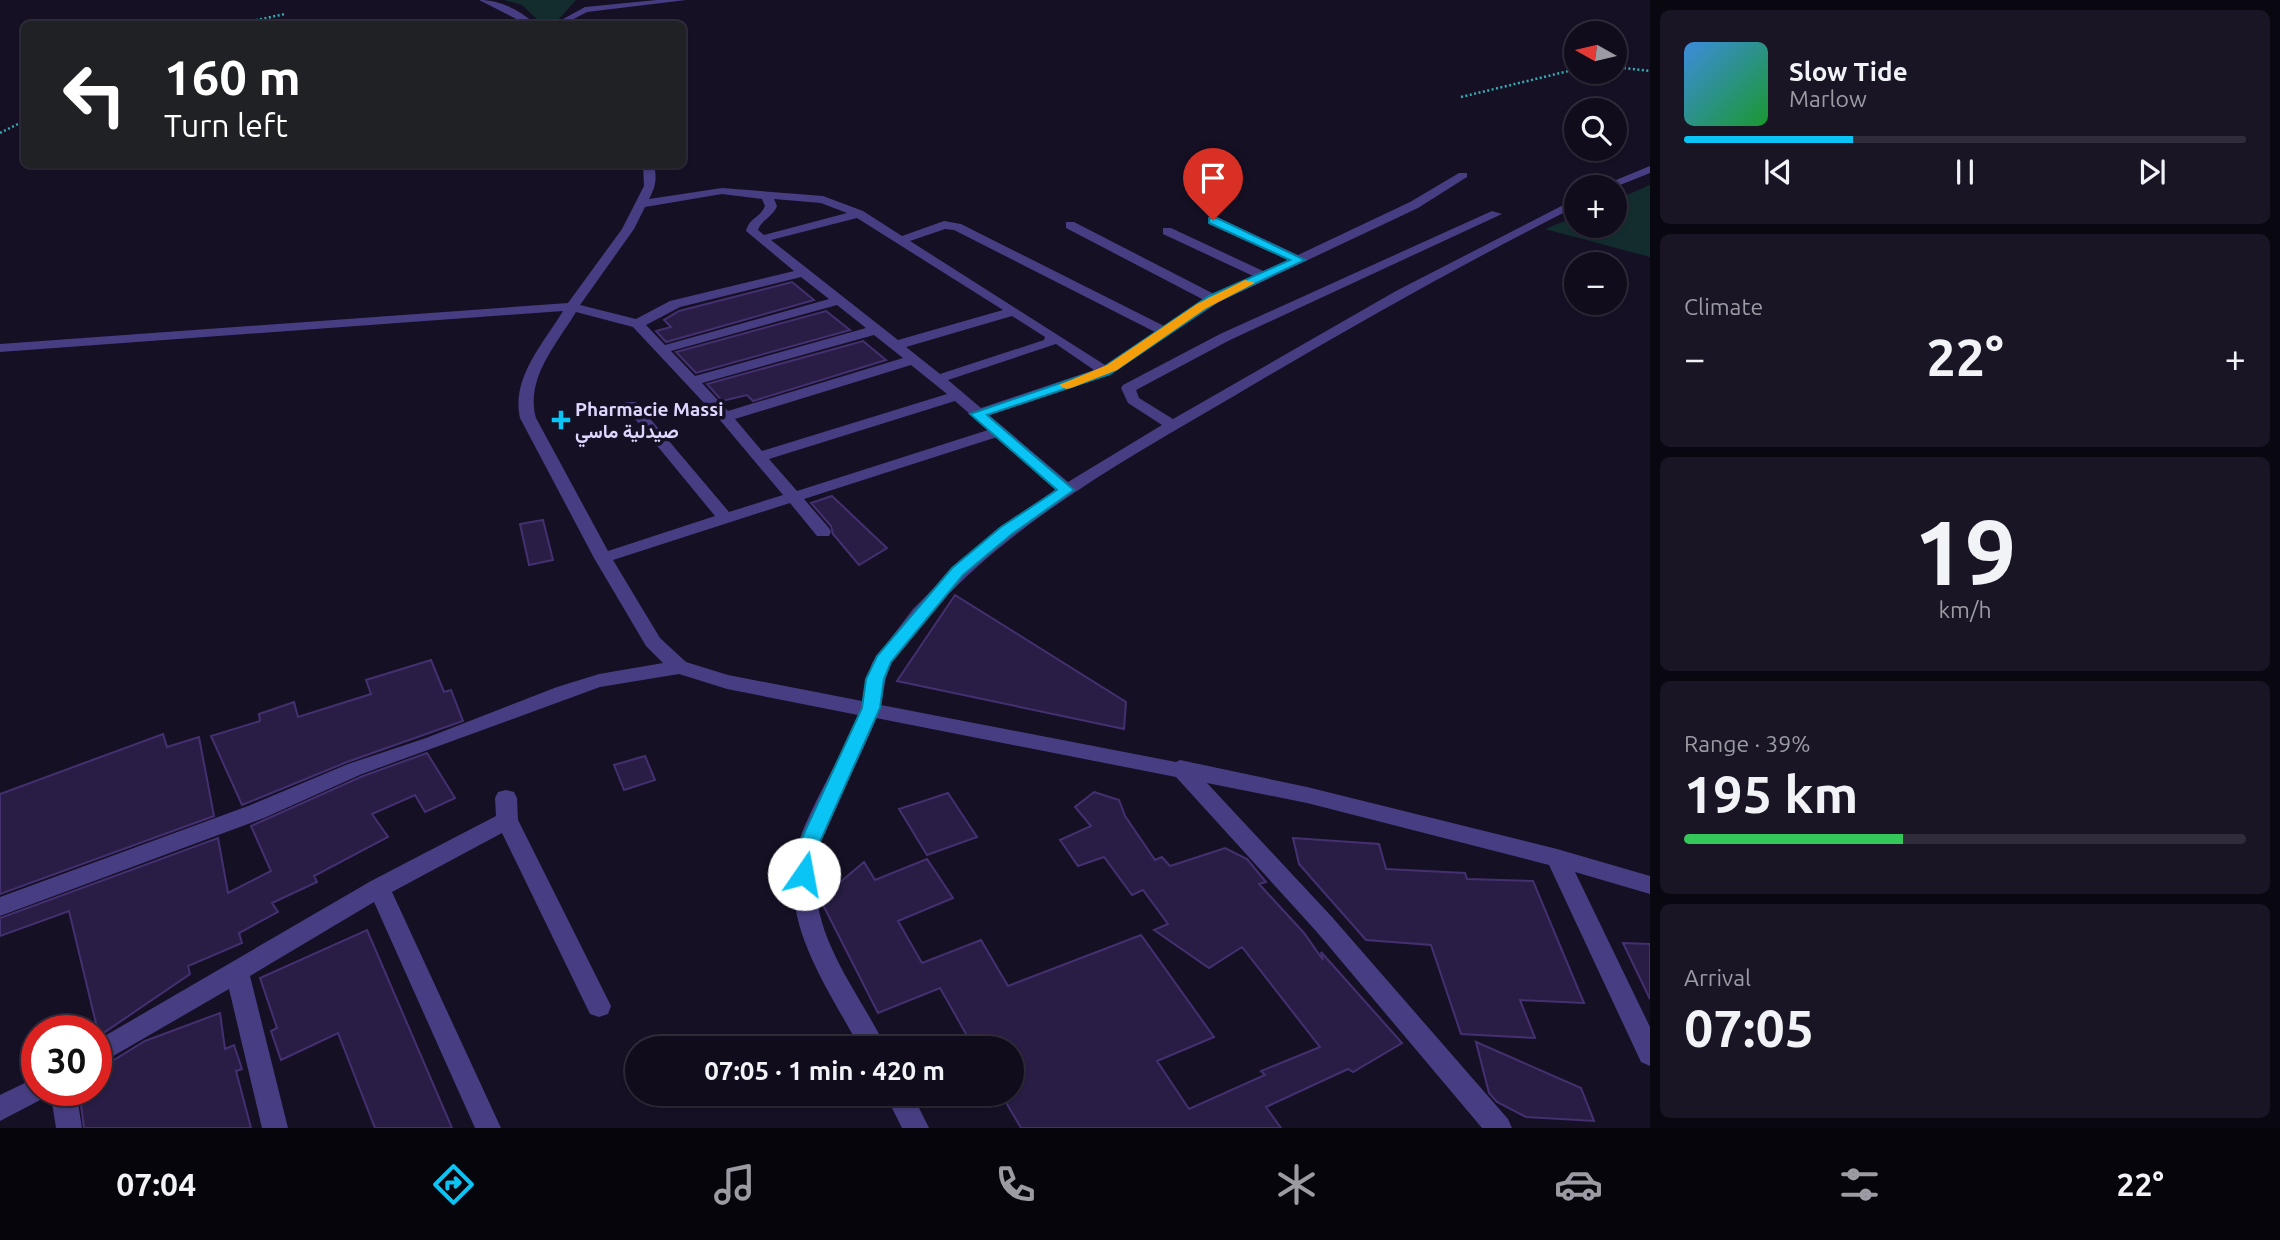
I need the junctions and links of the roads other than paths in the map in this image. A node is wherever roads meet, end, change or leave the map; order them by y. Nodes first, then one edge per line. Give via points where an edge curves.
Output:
1 (483, 0) edge
2 (682, 0) edge
3 (587, 5) edge
4 (526, 21) edge
5 (563, 21) edge
6 (649, 168) edge
7 (1650, 169) edge
8 (1463, 176) dead end
9 (1627, 178) edge
10 (762, 194) junction
11 (640, 204) junction
12 (1564, 208) edge
13 (859, 214) junction
14 (1496, 214) dead end
15 (1213, 220) dead end
16 (1070, 225) dead end
17 (1167, 231) dead end
18 (761, 239) junction
19 (901, 240) junction
20 (1299, 260) junction
21 (803, 272) junction
22 (1264, 276) junction
23 (1213, 299) junction
24 (839, 300) junction
25 (572, 307) junction
26 (1015, 311) junction
27 (638, 324) junction
28 (876, 330) junction
29 (1165, 331) junction
30 (1052, 336) junction
31 (896, 345) junction
32 (0, 348) edge
33 (661, 350) junction
34 (914, 359) junction
35 (1105, 371) junction
36 (938, 379) junction
37 (690, 382) junction
38 (956, 396) junction
39 (631, 405) dead end
40 (977, 414) junction
41 (725, 417) junction
42 (1172, 425) junction
43 (998, 432) junction
44 (758, 457) junction
45 (1067, 490) junction
46 (795, 498) junction
47 (724, 517) junction
48 (823, 532) dead end
49 (603, 558) junction
50 (679, 667) junction
51 (871, 708) junction
52 (1180, 768) junction
53 (1557, 858) junction
54 (1650, 885) edge
55 (379, 888) junction
56 (0, 907) edge
57 (237, 973) junction
58 (599, 1006) dead end
59 (867, 1036) edge
60 (112, 1046) edge
61 (1650, 1054) edge
62 (21, 1098) edge
63 (66, 1106) edge
64 (904, 1106) edge
65 (0, 1109) edge
66 (1494, 1127) edge
67 (69, 1128) edge
68 (275, 1128) edge
69 (488, 1128) edge
70 (916, 1128) edge

1 - 4 street
2 - 3 street
3 - 5 street
6 - 11 street via 651,181
7 - 9 street
8 - 20 street
10 - 11 street via 706,193
10 - 13 street via 823,200
10 - 18 street via 770,199 768,214 751,226
11 - 25 street via 628,229
12 - 42 street via 1442,270
13 - 18 street
13 - 19 street
14 - 42 street via 1225,337 1128,388 1133,400
15 - 20 street
16 - 23 street
17 - 22 street
18 - 21 street
19 - 26 street
19 - 29 street via 944,225 957,227
20 - 22 street
21 - 24 street
21 - 27 street via 675,304
22 - 23 street
23 - 29 street
24 - 28 street
24 - 33 street
25 - 27 street
25 - 32 street
25 - 49 street via 531,374 524,402 528,418
26 - 30 street
26 - 31 street
27 - 33 street
28 - 31 street
28 - 37 street
29 - 35 street
30 - 35 street
30 - 36 street via 1050,343
31 - 34 street
33 - 37 street
34 - 36 street
34 - 41 street
35 - 40 street
36 - 38 street
37 - 41 street
38 - 40 street
38 - 44 street
39 - 47 street
40 - 43 street
41 - 44 street
42 - 45 street
43 - 45 street
43 - 46 street
44 - 46 street
45 - 51 street via 1006,530 958,572 884,660 875,679
46 - 47 street
46 - 48 street
47 - 49 street
49 - 50 street via 653,642
50 - 51 street via 727,682
50 - 56 street via 564,692
51 - 52 street
51 - 59 street via 804,855 803,894 817,941
52 - 53 street
52 - 66 street via 1324,924
53 - 54 street
53 - 61 street
55 - 57 street
55 - 58 street via 506,809
55 - 69 street
57 - 60 street
57 - 68 street
62 - 65 street
63 - 67 street
64 - 70 street

